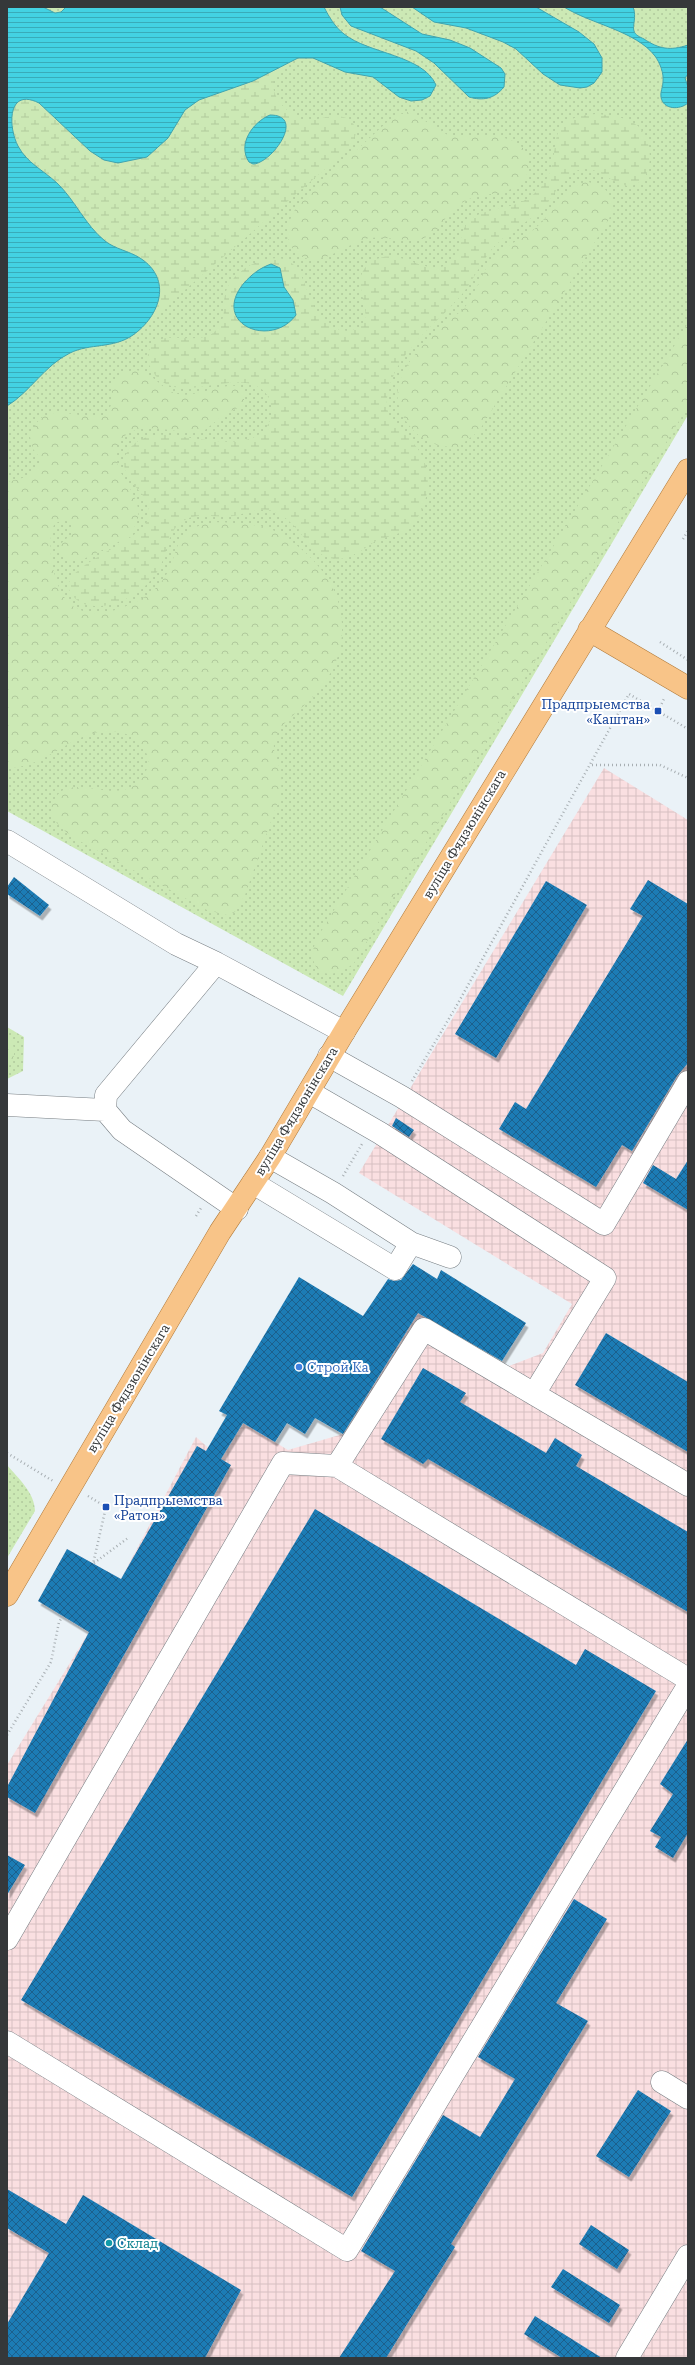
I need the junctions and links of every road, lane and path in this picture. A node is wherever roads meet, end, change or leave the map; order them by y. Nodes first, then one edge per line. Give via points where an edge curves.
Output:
1 (688, 470) edge
2 (688, 531) edge
3 (683, 539) dead end
4 (589, 630) junction
5 (660, 642) dead end
6 (688, 660) edge
7 (688, 688) edge
8 (688, 728) edge
9 (592, 765) junction
10 (688, 778) edge
11 (7, 841) edge
12 (216, 964) junction
13 (344, 1032) junction
14 (329, 1056) junction
15 (688, 1082) edge
16 (308, 1092) junction
17 (402, 1097) junction
18 (7, 1105) edge
19 (106, 1110) junction
20 (380, 1133) junction
21 (270, 1157) junction
22 (342, 1178) dead end
23 (253, 1183) junction
24 (237, 1208) junction
25 (411, 1243) junction
26 (450, 1257) dead end
27 (534, 1394) junction
28 (7, 1453) edge
29 (337, 1466) junction
30 (58, 1483) dead end
31 (688, 1484) edge
32 (106, 1507) dead end
33 (128, 1538) dead end
34 (7, 1595) edge
35 (63, 1616) dead end
36 (688, 1679) edge
37 (688, 1686) edge
38 (7, 1735) edge
39 (7, 1939) edge
40 (7, 2042) edge
41 (662, 2082) dead end
42 (688, 2098) edge
43 (688, 2256) edge
44 (627, 2358) edge

1 - 4 main road, вуліца Фядзюнінскага
2 - 3 path
4 - 7 main road
4 - 13 main road, вуліца Фядзюнінскага
5 - 6 path
8 - 9 path via 629,694
9 - 10 path via 660,765
9 - 17 path via 457,1005
11 - 12 lane via 176,944
12 - 13 lane
12 - 19 lane via 106,1095
13 - 14 main road, вуліца Фядзюнінскага
14 - 16 main road, вуліца Фядзюнінскага
14 - 17 lane
15 - 17 lane via 604,1224
16 - 20 lane
16 - 21 main road, вуліца Фядзюнінскага
18 - 19 lane
19 - 24 lane via 122,1130
20 - 22 path via 366,1138
20 - 27 lane via 605,1278
21 - 23 main road, вуліца Фядзюнінскага
21 - 25 lane via 333,1193
23 - 24 main road, вуліца Фядзюнінскага
23 - 25 lane via 395,1269
24 - 34 main road, вуліца Фядзюнінскага via 216,1239
25 - 26 lane
27 - 29 lane via 424,1329
27 - 31 lane
28 - 30 path
29 - 36 lane
29 - 39 lane via 283,1463
32 - 33 path via 93,1564
35 - 38 path via 59,1622 51,1662
37 - 40 lane via 347,2250
41 - 42 lane
43 - 44 lane

